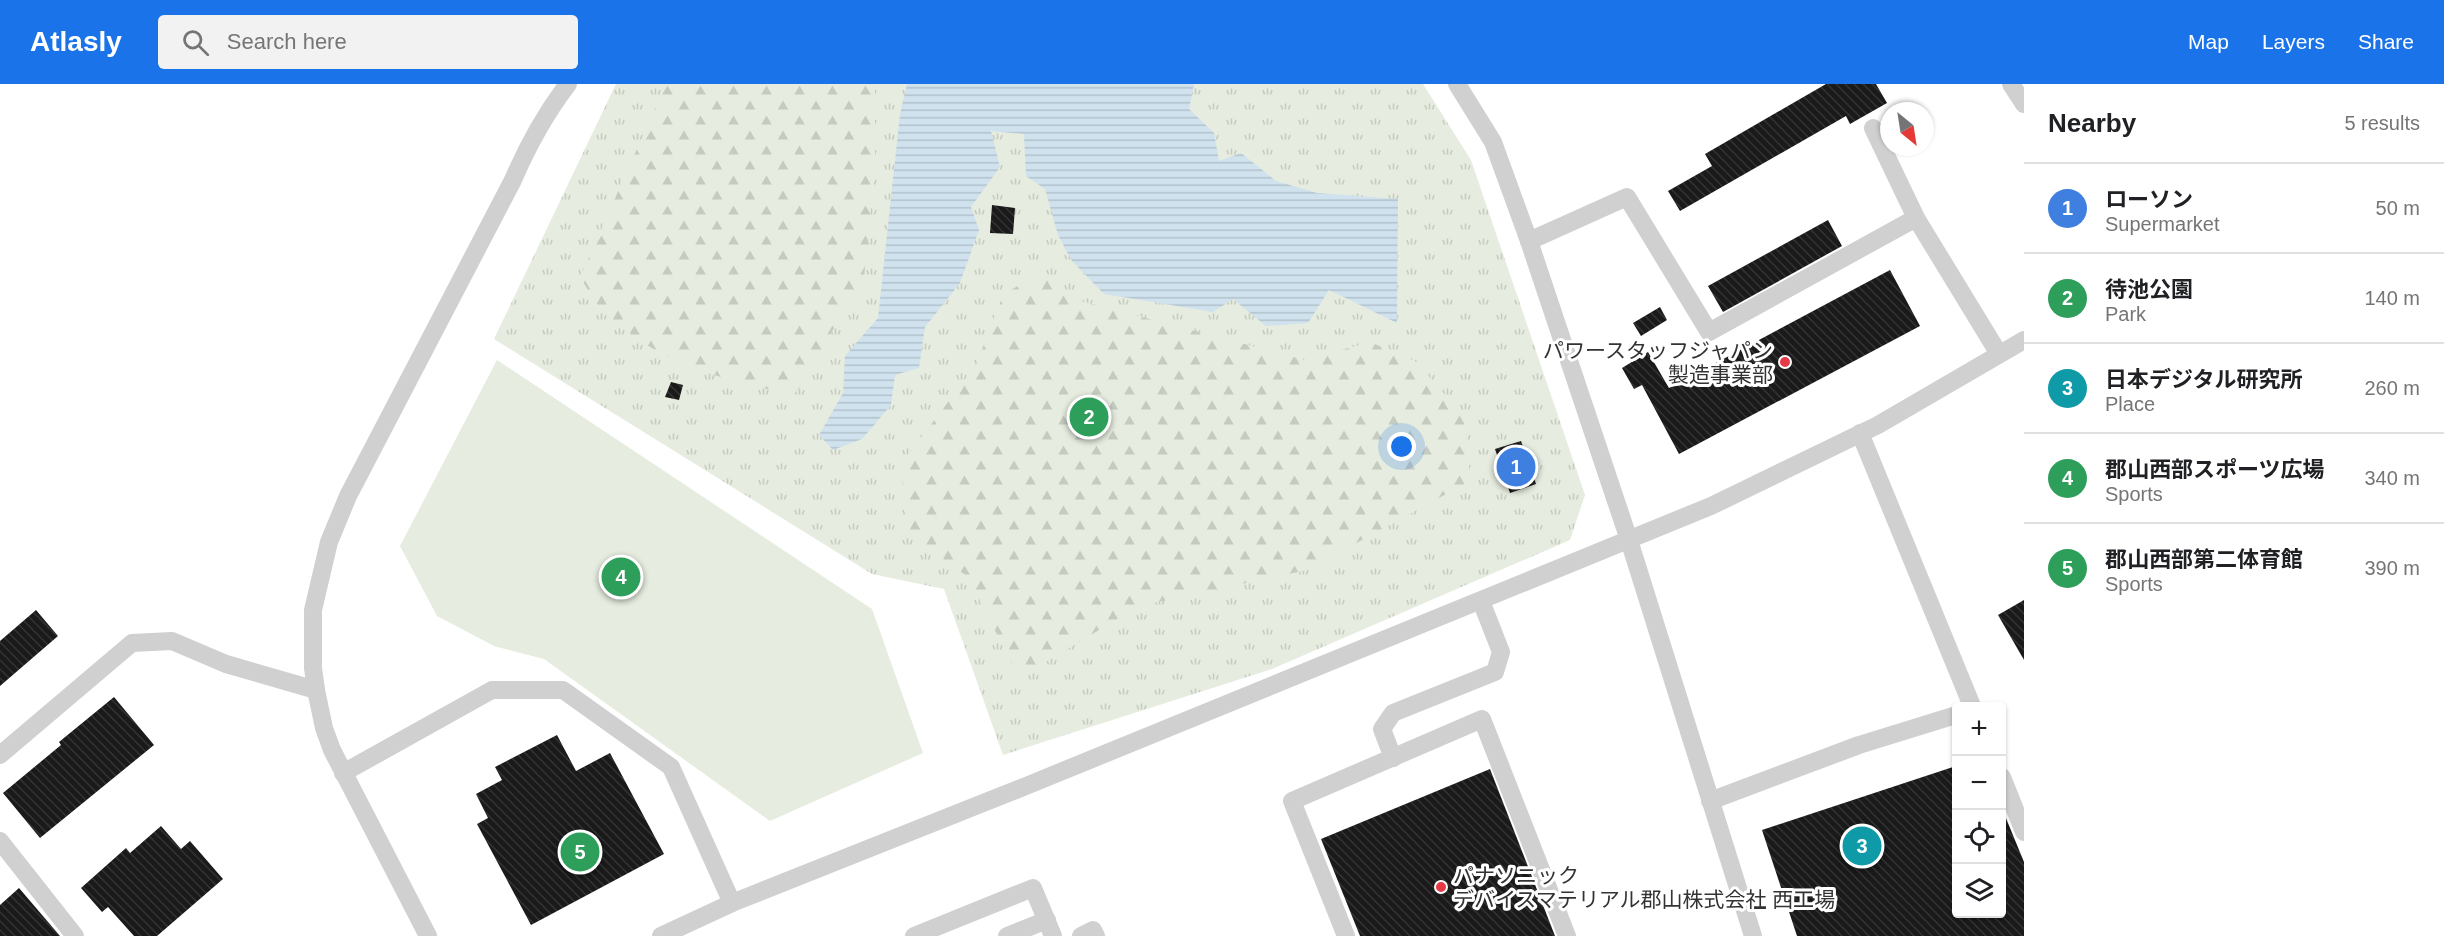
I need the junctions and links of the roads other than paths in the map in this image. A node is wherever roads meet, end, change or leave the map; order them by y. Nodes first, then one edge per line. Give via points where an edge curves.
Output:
1 (568, 84) edge
2 (1457, 84) edge
3 (2011, 84) edge
4 (2024, 104) edge
5 (1874, 128) dead end
6 (1916, 218) junction
7 (1528, 241) junction
8 (2024, 340) edge
9 (1999, 354) junction
10 (1860, 433) junction
11 (1629, 540) junction
12 (1481, 600) junction
13 (316, 690) junction
14 (1970, 702) edge
15 (1952, 716) edge
16 (0, 755) edge
17 (1392, 758) junction
18 (343, 773) junction
19 (2006, 789) edge
20 (1710, 801) junction
21 (2024, 832) edge
22 (0, 841) edge
23 (732, 903) junction
24 (1050, 928) edge
25 (75, 936) edge
26 (428, 936) edge
27 (661, 936) edge
28 (914, 936) edge
29 (1007, 936) edge
30 (1081, 936) edge
31 (1096, 936) edge
32 (1346, 936) edge
33 (1567, 936) edge
34 (1753, 936) edge

1 - 13 street via 546,112 526,149 348,496 329,542 313,610
2 - 7 street via 1493,142
3 - 4 street
5 - 6 street
6 - 7 street via 1709,332 1627,197
6 - 9 street
7 - 11 street
8 - 9 street
9 - 10 street
10 - 11 street via 1711,507
10 - 14 street
11 - 12 street
11 - 20 street
12 - 17 street via 1501,652 1495,672 1393,713 1382,729
12 - 23 street
13 - 16 street via 226,664 172,641 132,643
13 - 18 street via 324,728
15 - 20 street via 1859,745
17 - 32 street via 1292,801
17 - 33 street via 1482,719
18 - 23 street via 492,690 563,690 671,767
18 - 26 street
19 - 21 street
20 - 34 street
22 - 25 street
23 - 27 street
24 - 28 street via 1033,888
24 - 29 street
30 - 31 street via 1093,930

